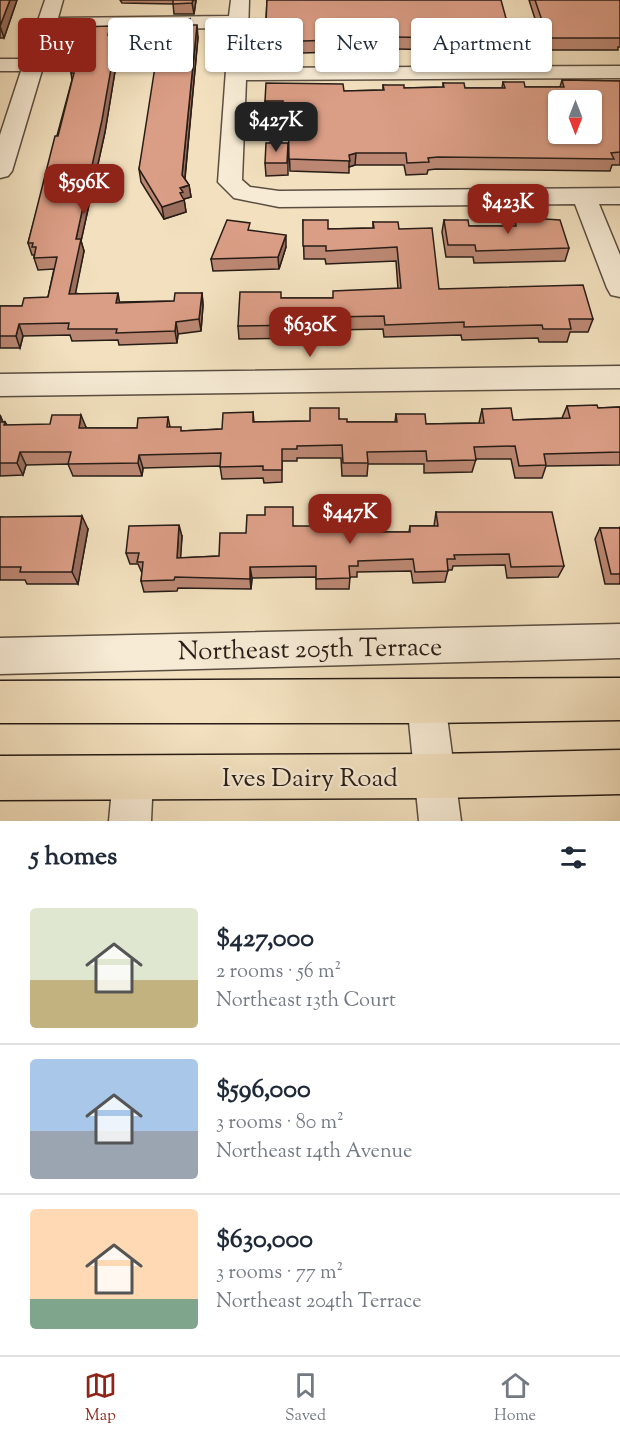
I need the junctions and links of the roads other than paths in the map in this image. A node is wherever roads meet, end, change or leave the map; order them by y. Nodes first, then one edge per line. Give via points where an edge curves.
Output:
1 (54, 0) edge
2 (240, 0) edge
3 (49, 18) edge
4 (239, 18) edge
5 (205, 22) edge
6 (96, 23) edge
7 (0, 65) edge
8 (18, 65) edge
9 (31, 72) edge
10 (620, 72) edge
11 (237, 74) joint
12 (0, 171) edge
13 (584, 196) junction
14 (620, 196) edge
15 (620, 288) edge
16 (620, 377) edge
17 (0, 386) edge
18 (620, 641) edge
19 (0, 656) edge
20 (620, 699) edge
21 (0, 702) edge
22 (426, 702) junction
23 (620, 772) edge
24 (435, 776) junction
25 (0, 778) edge
26 (133, 778) junction
27 (130, 821) edge
28 (440, 821) edge

1 - 3 street
2 - 4 street
5 - 6 street
7 - 8 street
9 - 12 street
10 - 11 street
11 - 13 street via 230,182 243,193 279,199
13 - 14 street
13 - 15 street
16 - 17 street
18 - 19 street, Northeast 205th Terrace
20 - 22 main road
21 - 22 main road
22 - 24 street
23 - 24 main road, Ives Dairy Road
24 - 26 main road, Ives Dairy Road
24 - 28 street
25 - 26 main road, Ives Dairy Road
26 - 27 street

